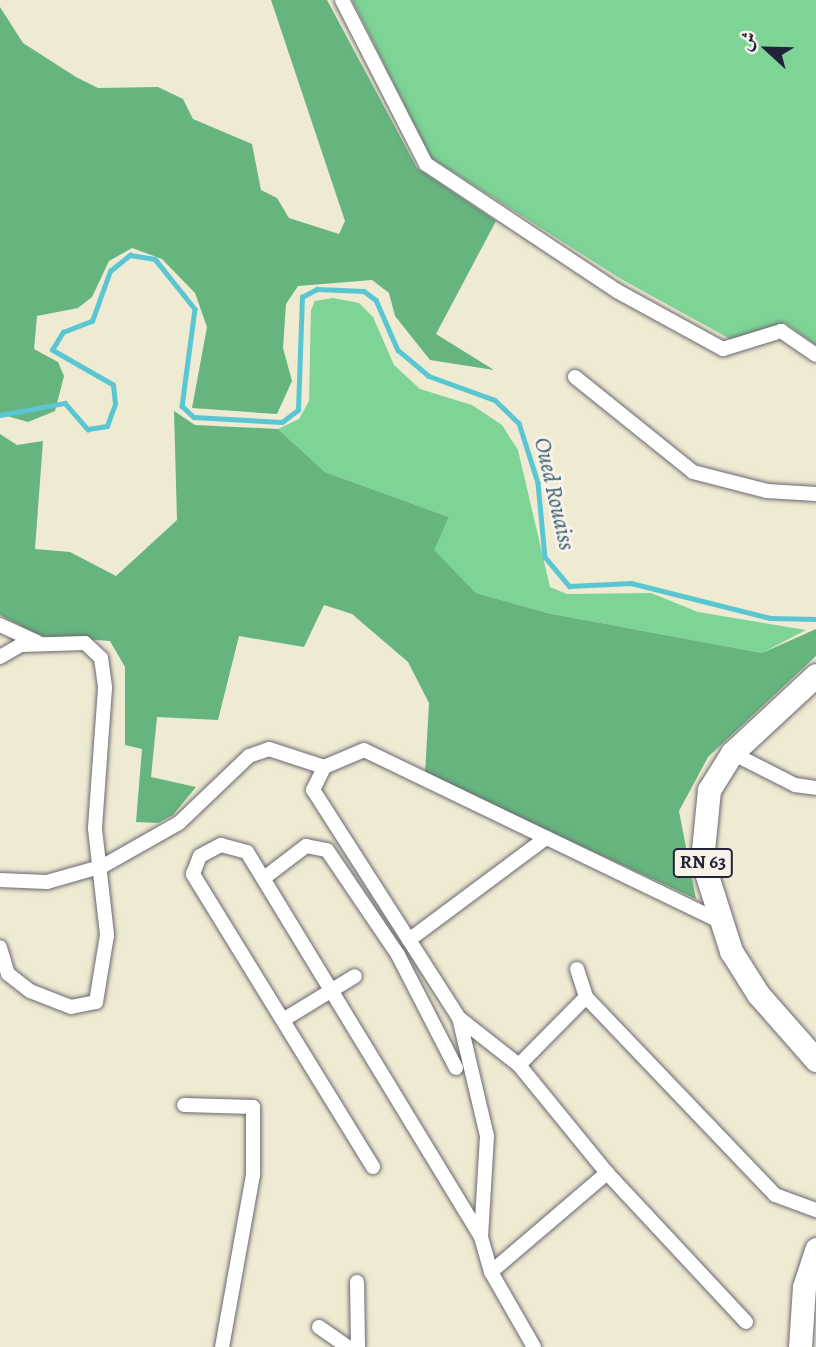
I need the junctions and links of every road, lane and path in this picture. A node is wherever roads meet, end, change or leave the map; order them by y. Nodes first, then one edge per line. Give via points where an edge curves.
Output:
1 (342, 0) edge
2 (816, 355) edge
3 (575, 377) dead end
4 (816, 494) edge
5 (0, 625) edge
6 (41, 644) junction
7 (0, 657) edge
8 (816, 675) edge
9 (732, 752) junction
10 (324, 767) junction
11 (816, 788) edge
12 (545, 838) junction
13 (346, 842) junction
14 (327, 850) junction
15 (103, 866) junction
16 (264, 878) junction
17 (0, 880) edge
18 (718, 919) junction
19 (409, 940) junction
20 (0, 947) edge
21 (577, 969) dead end
22 (355, 976) dead end
23 (332, 990) junction
24 (586, 997) junction
25 (459, 1018) junction
26 (282, 1020) junction
27 (816, 1060) edge
28 (519, 1065) junction
29 (456, 1068) dead end
30 (184, 1105) dead end
31 (373, 1167) dead end
32 (607, 1172) junction
33 (816, 1210) edge
34 (481, 1237) junction
35 (816, 1249) edge
36 (491, 1272) junction
37 (357, 1282) dead end
38 (746, 1322) dead end
39 (319, 1327) dead end
40 (222, 1347) edge
41 (348, 1347) edge
42 (358, 1347) edge
43 (534, 1347) edge
44 (800, 1347) edge

1 - 2 street via 426,164 617,291 723,349 780,331
3 - 4 street via 693,472 767,491
5 - 6 street
6 - 7 street via 21,645
6 - 15 street via 85,643 100,658 95,829
8 - 9 main road, RN 63
9 - 11 street via 795,785
9 - 18 main road, RN 63 via 709,790 703,819 702,860
10 - 12 street via 364,750
10 - 13 street via 313,790
10 - 15 street via 269,749 249,757 179,823
12 - 18 street
12 - 19 street
13 - 14 street
13 - 19 street
14 - 16 street via 306,846
14 - 29 street via 398,955
15 - 17 street via 47,882
15 - 20 street via 107,936 96,1002 71,1007 30,990 8,974
16 - 23 street
16 - 26 street via 247,852 221,845 200,856 192,874
18 - 27 main road, RN 63 via 758,994
19 - 25 street
21 - 24 street
22 - 23 street
23 - 26 street
23 - 34 street
24 - 28 street
24 - 33 street via 775,1195
25 - 28 street
25 - 34 street via 487,1136
26 - 31 street
28 - 32 street
30 - 40 street via 253,1107 253,1175
32 - 36 street
32 - 38 street
34 - 36 street
35 - 44 main road via 804,1287
36 - 43 street
37 - 42 street
39 - 41 street

